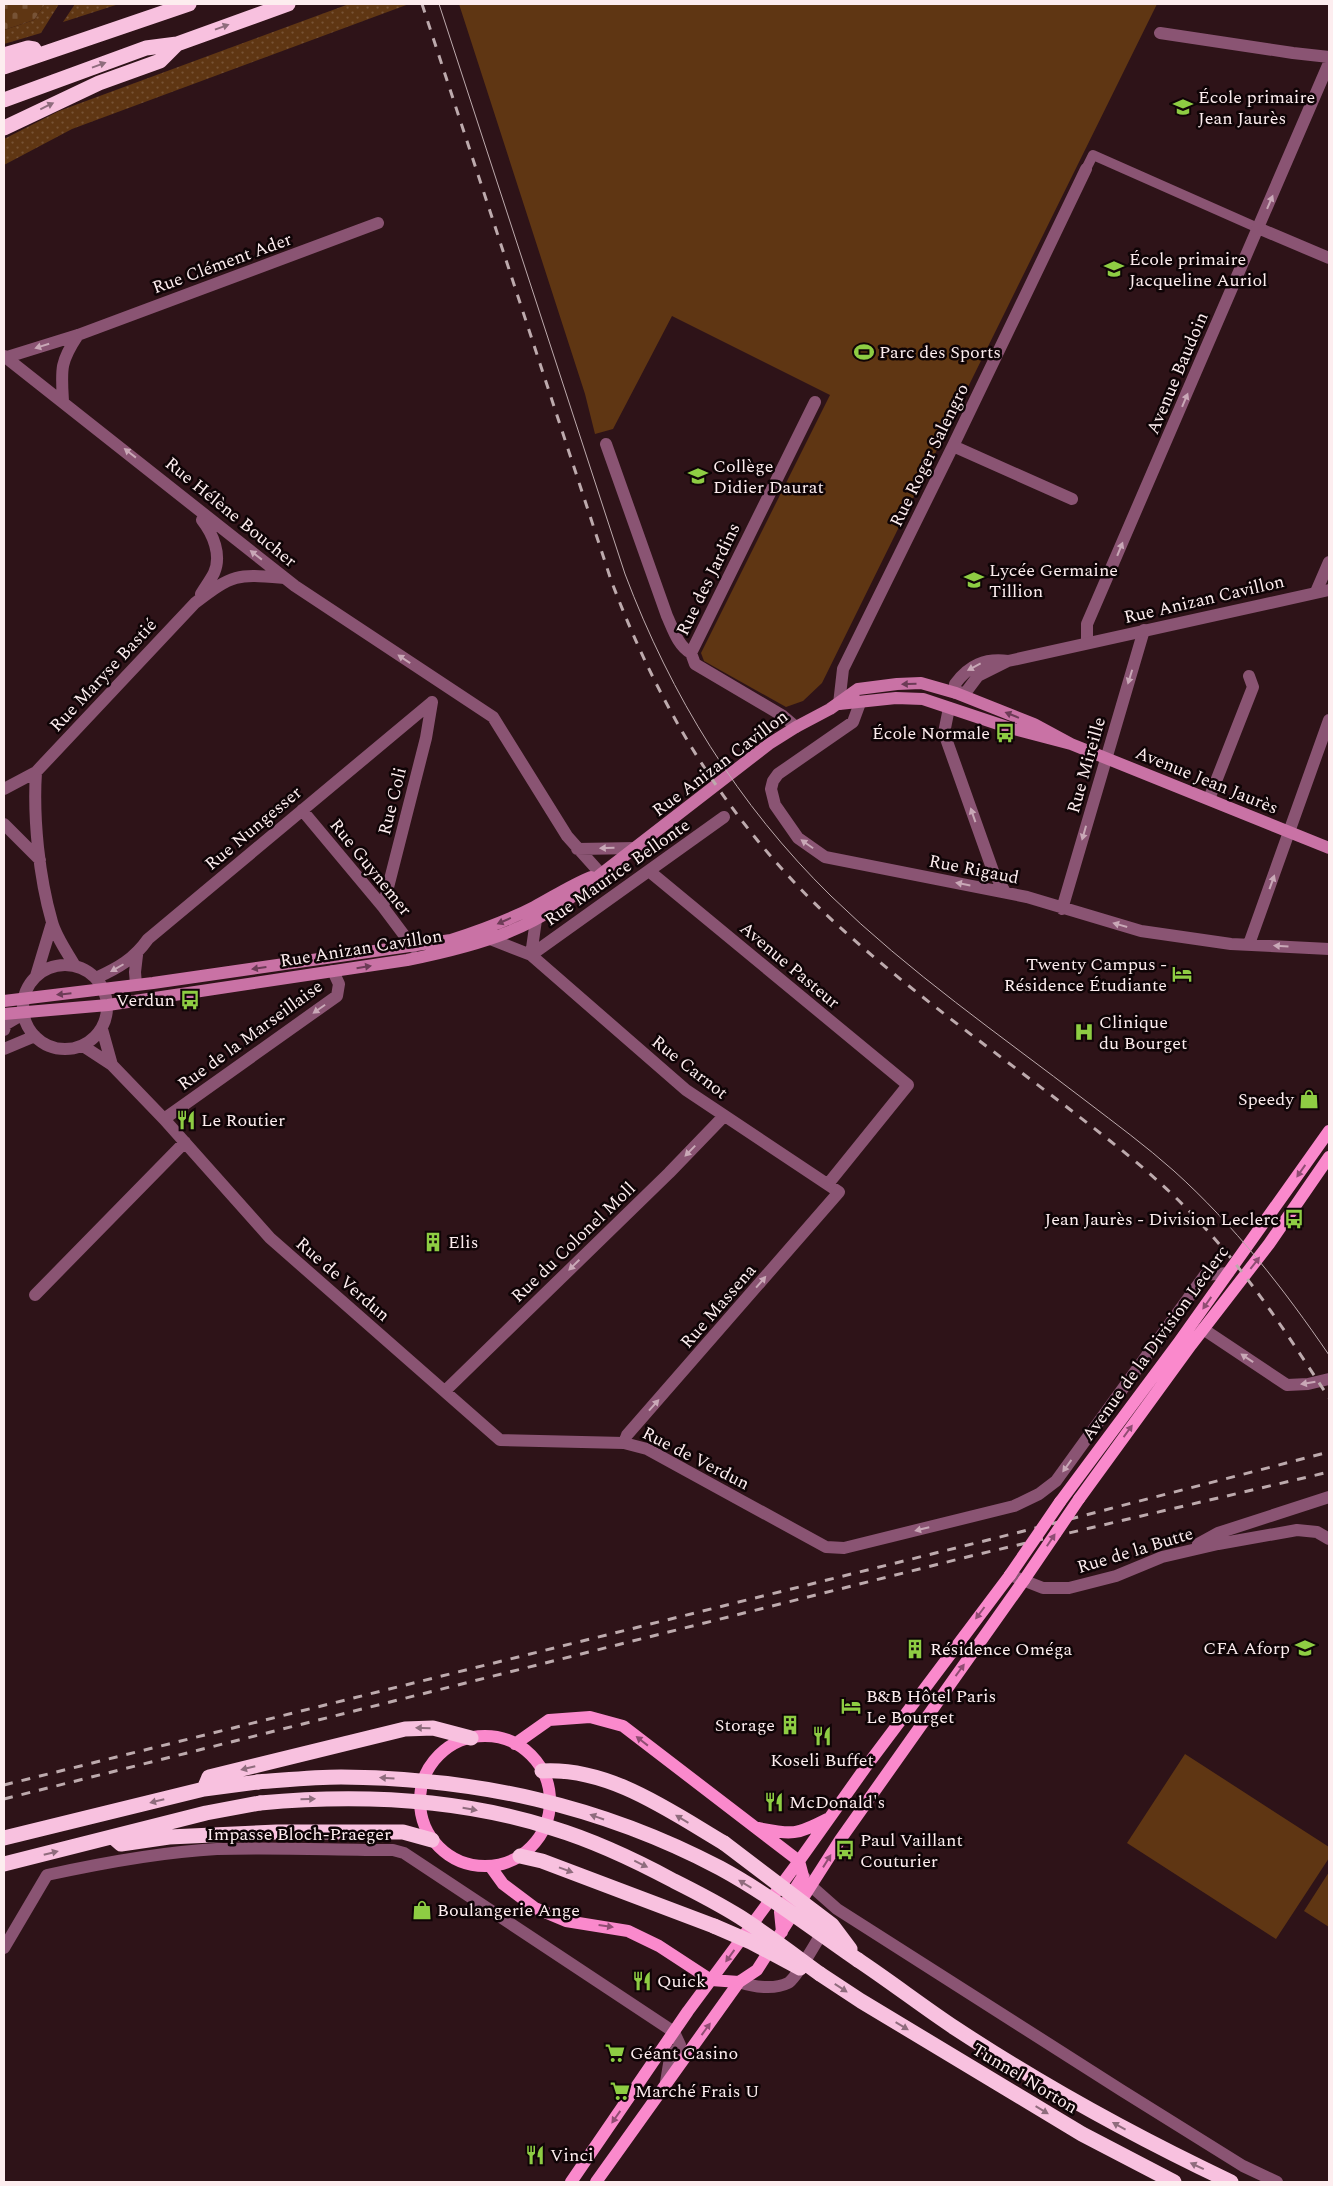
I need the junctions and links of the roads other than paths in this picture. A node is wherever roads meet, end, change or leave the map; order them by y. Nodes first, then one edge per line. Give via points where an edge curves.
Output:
1 (189, 4) edge
2 (288, 4) edge
3 (1160, 33) dead end
4 (176, 44) junction
5 (48, 50) junction
6 (4, 55) edge
7 (1329, 57) edge
8 (1329, 63) edge
9 (4, 67) edge
10 (4, 100) edge
11 (4, 128) edge
12 (1086, 169) joint
13 (378, 224) dead end
14 (1258, 228) junction
15 (1329, 258) edge
16 (78, 335) junction
17 (4, 357) edge
18 (63, 401) junction
19 (815, 402) dead end
20 (606, 444) dead end
21 (953, 446) junction
22 (1072, 498) dead end
23 (189, 503) junction
24 (1329, 562) edge
25 (285, 578) junction
26 (1329, 590) edge
27 (1316, 592) junction
28 (195, 603) junction
29 (1144, 630) junction
30 (1087, 643) junction
31 (691, 654) junction
32 (1249, 676) dead end
33 (956, 693) junction
34 (432, 702) joint
35 (860, 703) junction
36 (839, 704) junction
37 (949, 708) junction
38 (1329, 720) edge
39 (796, 727) junction
40 (1072, 744) junction
41 (1105, 758) junction
42 (36, 772) junction
43 (4, 789) edge
44 (1209, 800) junction
45 (302, 810) junction
46 (724, 817) dead end
47 (4, 824) edge
48 (1290, 832) junction
49 (637, 848) junction
50 (1329, 848) edge
51 (577, 849) junction
52 (40, 860) junction
53 (649, 871) junction
54 (601, 874) junction
55 (1005, 892) junction
56 (383, 907) junction
57 (1062, 909) junction
58 (536, 920) junction
59 (52, 923) junction
60 (490, 939) junction
61 (1249, 944) junction
62 (413, 947) junction
63 (1329, 949) edge
64 (137, 955) junction
65 (531, 955) junction
66 (75, 966) junction
67 (333, 971) junction
68 (36, 976) junction
69 (96, 978) junction
70 (136, 985) junction
71 (104, 990) junction
72 (24, 998) junction
73 (4, 1001) edge
74 (108, 1005) junction
75 (4, 1014) edge
76 (24, 1014) junction
77 (102, 1029) junction
78 (4, 1030) edge
79 (35, 1036) junction
80 (83, 1046) junction
81 (4, 1049) edge
82 (112, 1065) junction
83 (724, 1116) junction
84 (164, 1118) junction
85 (1329, 1131) edge
86 (185, 1142) junction
87 (1329, 1157) edge
88 (828, 1184) junction
89 (839, 1192) joint
90 (1228, 1272) junction
91 (36, 1295) dead end
92 (1203, 1329) junction
93 (1329, 1379) edge
94 (446, 1392) junction
95 (624, 1443) junction
96 (1329, 1497) edge
97 (1329, 1539) edge
98 (1183, 1552) junction
99 (1010, 1575) junction
100 (1024, 1580) junction
101 (471, 1738) junction
102 (515, 1744) junction
103 (542, 1771) junction
104 (204, 1789) junction
105 (830, 1818) junction
106 (754, 1827) junction
107 (4, 1838) edge
108 (113, 1838) junction
109 (432, 1840) junction
110 (520, 1856) junction
111 (799, 1861) junction
112 (4, 1864) edge
113 (490, 1866) junction
114 (807, 1881) junction
115 (838, 1908) junction
116 (4, 1948) edge
117 (858, 1960) junction
118 (820, 1974) junction
119 (711, 1980) junction
120 (739, 1982) junction
121 (674, 2032) junction
122 (666, 2082) junction
123 (571, 2182) edge
124 (596, 2182) edge
125 (1174, 2182) edge
126 (1231, 2182) edge
127 (1277, 2182) edge

1 - 5 highway
4 -> 2 highway
3 - 7 street
10 -> 4 highway via 146,48
11 -> 4 highway via 99,83 160,61
5 - 6 highway via 28,48
5 - 9 highway
14 -> 8 street, Avenue Baudoin
12 - 14 street via 1092,155
12 - 21 street, Rue Roger Salengro
13 - 16 street, Rue Clément Ader
14 - 15 street
30 -> 14 street, Avenue Baudoin via 1088,624
16 -> 17 street, Rue Clément Ader
16 - 18 street via 61,366
17 - 18 street, Rue Hélène Boucher
23 -> 18 street, Rue Hélène Boucher
19 - 31 street, Rue des Jardins
20 - 31 street via 667,616 679,642
21 - 22 street
21 - 36 street, Rue Roger Salengro via 844,669
25 -> 23 street, Rue Hélène Boucher
23 - 28 street, Rue Maryse Bastié via 212,532 216,548 215,572
24 - 27 street
25 - 28 street, Rue Maryse Bastié via 236,576 220,583
51 -> 25 street, Rue Hélène Boucher via 493,717
26 - 27 street, Rue Anizan Cavillon
27 - 29 street, Rue Anizan Cavillon
28 - 42 street, Rue Maryse Bastié
29 - 30 street, Rue Anizan Cavillon
29 -> 41 street, Rue Mireille
30 - 33 street, Rue Anizan Cavillon via 972,666 955,684
31 - 39 street, Rue des Jardins via 695,664
32 - 44 street via 1253,687
33 -> 36 main road, Rue Anizan Cavillon via 921,683 897,684 858,689
33 - 37 main road
40 -> 33 main road, Avenue Jean Jaurès via 1034,724
34 - 45 street, Rue Nungesser
34 - 56 street, Rue Coli via 426,738
35 - 36 main road, Rue Anizan Cavillon
35 - 37 main road, Rue Anizan Cavillon via 896,698 923,699
55 -> 35 street, Rue Rigaud via 825,857 798,838 775,805 771,789 773,781 778,774 853,722
36 - 39 main road, Rue Anizan Cavillon
37 - 40 main road, Avenue Jean Jaurès
55 -> 37 street via 992,871 944,733
38 - 48 street
39 - 49 main road, Rue Anizan Cavillon via 769,744
40 - 41 main road, Avenue Jean Jaurès
41 - 44 main road, Avenue Jean Jaurès
41 -> 57 street, Rue Mireille
42 - 43 street, Rue Maryse Bastié
42 - 52 street via 34,803
44 - 48 main road, Avenue Jean Jaurès
45 - 56 street, Rue Guynemer
45 - 64 street, Rue Nungesser via 148,940
46 - 53 street, Rue Maurice Bellonte
47 - 52 street
48 - 50 main road, Avenue Jean Jaurès
61 -> 48 street
49 -> 51 street
49 - 54 main road, Rue Anizan Cavillon
51 - 54 street, Rue Hélène Boucher
52 - 59 street
53 - 65 street, Rue Maurice Bellonte
53 - 88 street, Avenue Pasteur via 908,1085
54 - 58 main road, Rue Anizan Cavillon via 575,896
54 -> 62 main road, Rue Anizan Cavillon via 573,884 533,908 485,929 452,940
55 - 57 street, Rue Rigaud
56 - 62 street, Rue Guynemer
61 -> 57 street, Rue Rigaud via 1141,931
58 - 60 main road, Rue Anizan Cavillon
58 - 65 street
59 - 66 street
59 - 68 street
60 - 65 street, Rue Carnot
67 -> 60 main road, Rue Anizan Cavillon via 407,960
63 -> 61 street, Rue Rigaud
62 -> 70 main road, Rue Anizan Cavillon
64 -> 69 street, Rue Nungesser
64 - 70 street
65 - 83 street, Rue Carnot via 686,1090
66 - 68 street via 61,965
66 - 69 street
67 - 74 main road, Rue Anizan Cavillon
67 -> 84 street, Rue de la Marseillaise via 338,984 337,996
68 - 72 street
69 - 71 street
70 - 71 main road, Rue Anizan Cavillon
71 -> 72 main road, Rue Anizan Cavillon
71 - 74 street
72 - 73 main road, Rue Anizan Cavillon
72 - 76 street
74 - 76 main road, Rue Anizan Cavillon
74 - 77 street
75 - 76 main road, Rue Anizan Cavillon
76 - 78 street via 6,1024
76 - 79 street via 27,1026
77 - 80 street
77 - 82 street, Rue de Verdun
79 - 80 street via 57,1049
79 - 81 street
80 - 82 street, Rue de Verdun
82 - 84 street, Rue de Verdun
83 - 88 street, Rue Carnot
83 -> 94 street, Rue du Colonel Moll
84 - 86 street, Rue de Verdun
85 -> 90 main road, Avenue de la Division Leclerc
86 - 91 street
86 - 94 street, Rue de Verdun via 270,1238
92 -> 87 main road, Avenue de la Division Leclerc via 1269,1244
88 - 89 street, Rue Carnot
95 -> 89 street, Rue Massena via 627,1435
90 -> 95 street, Rue de Verdun via 1205,1275 1056,1481 1014,1506 844,1548 826,1547 687,1469 647,1449
90 -> 99 main road, Avenue de la Division Leclerc, bridge
93 -> 92 street via 1287,1385
100 -> 92 main road, Avenue de la Division Leclerc, bridge
94 - 95 street, Rue de Verdun via 500,1440
96 - 98 street via 1218,1533
97 - 98 street, Rue de la Butte via 1317,1532 1297,1530
98 - 100 street, Rue de la Butte via 1116,1576 1069,1588 1043,1588
99 - 100 street, Rue de la Butte
99 -> 105 main road, Avenue de la Division Leclerc
114 -> 100 main road, Avenue de la Division Leclerc
101 - 102 main road via 501,1738
101 -> 104 highway via 433,1728 405,1729 209,1778
101 - 109 main road via 453,1744 438,1755 427,1770 419,1806 423,1824
102 - 103 main road via 535,1760
106 -> 102 main road via 623,1726 590,1717 549,1720
103 - 110 main road via 549,1789 549,1809 544,1827
117 -> 103 highway, bridge via 832,1925 724,1844 647,1798 612,1784 560,1770
104 -> 107 highway
117 -> 104 highway, bridge via 720,1868 652,1837 546,1800 496,1790 388,1778 338,1777
105 - 106 main road via 802,1832 786,1833
105 - 111 main road, Avenue de la Division Leclerc
106 - 111 main road
108 - 109 highway via 121,1844 277,1832 403,1832
112 -> 108 highway, Tunnel Norton
108 -> 118 highway, Tunnel Norton, bridge via 206,1813 260,1803 338,1798 443,1804 494,1813 552,1827 638,1862 740,1917
109 - 113 main road via 448,1855 468,1864
110 - 113 main road
110 -> 118 highway, bridge via 542,1861 687,1915 751,1942 794,1967
111 - 114 main road
111 -> 119 main road, Avenue de la Division Leclerc
113 -> 119 main road via 503,1884 534,1908 566,1921 628,1932 659,1946
114 - 115 street
114 - 120 main road, Avenue de la Division Leclerc via 782,1932 758,1970
115 - 120 street via 790,1982 774,1987
115 - 127 street via 1121,2090 1243,2166
116 - 121 street, Impasse Bloch-Praeger via 47,1875 93,1865 218,1849 393,1850 404,1853 456,1886
126 -> 117 highway via 1096,2114 955,2028
118 -> 125 highway, Tunnel Norton via 1082,2134
119 - 120 main road
119 - 121 main road, Avenue de la Division Leclerc
122 -> 120 main road, Avenue de la Division Leclerc
121 - 122 street via 680,2045 670,2058
121 -> 123 main road, Avenue de la Division Leclerc
122 - 124 main road, Avenue de la Division Leclerc

